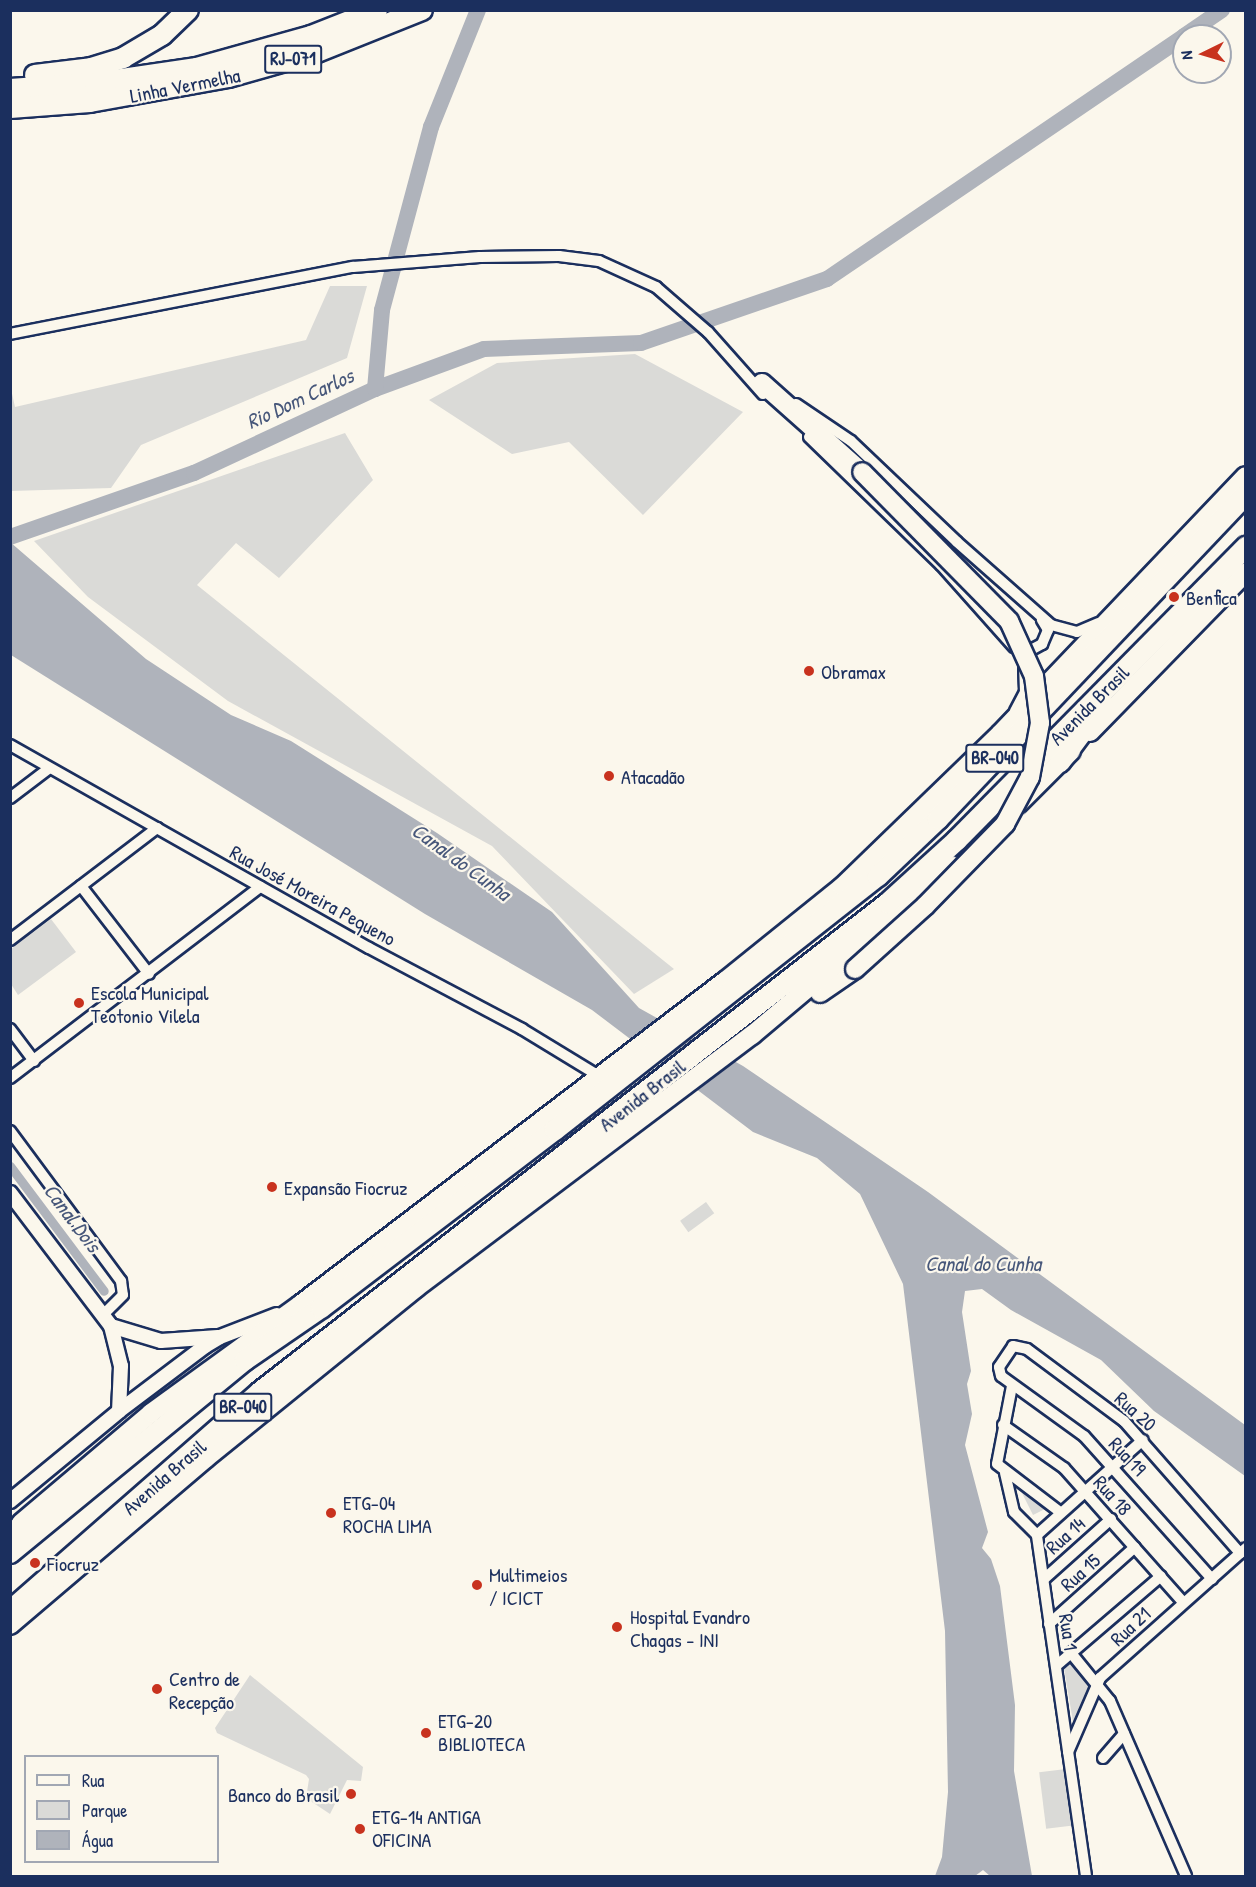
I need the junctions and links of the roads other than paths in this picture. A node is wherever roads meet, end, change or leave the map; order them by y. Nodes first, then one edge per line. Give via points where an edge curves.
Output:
1 (188, 10) edge
2 (377, 10) edge
3 (413, 15) edge
4 (10, 78) edge
5 (10, 89) edge
6 (10, 108) edge
7 (10, 334) edge
8 (723, 349) junction
9 (762, 383) junction
10 (1245, 476) edge
11 (1245, 495) edge
12 (1245, 547) edge
13 (1245, 572) edge
14 (1115, 610) junction
15 (1038, 615) junction
16 (1014, 647) junction
17 (1142, 651) junction
18 (1000, 734) junction
19 (10, 745) edge
20 (1060, 762) junction
21 (48, 769) junction
22 (10, 798) edge
23 (157, 828) junction
24 (81, 886) junction
25 (260, 887) junction
26 (10, 940) edge
27 (149, 974) junction
28 (718, 994) junction
29 (10, 1029) edge
30 (743, 1034) junction
31 (34, 1061) junction
32 (620, 1069) junction
33 (599, 1076) junction
34 (10, 1078) edge
35 (645, 1103) junction
36 (10, 1131) edge
37 (10, 1193) edge
38 (302, 1304) junction
39 (107, 1321) junction
40 (220, 1336) junction
41 (1001, 1376) joint
42 (1012, 1386) junction
43 (119, 1411) junction
44 (1003, 1425) junction
45 (1143, 1440) junction
46 (1112, 1464) junction
47 (1005, 1473) junction
48 (1085, 1490) junction
49 (78, 1495) junction
50 (10, 1501) edge
51 (1060, 1512) junction
52 (1111, 1519) junction
53 (10, 1532) edge
54 (1037, 1535) junction
55 (1135, 1547) junction
56 (1243, 1550) edge
57 (10, 1552) edge
58 (1161, 1576) junction
59 (1044, 1579) junction
60 (1212, 1579) junction
61 (1183, 1602) junction
62 (10, 1611) edge
63 (1049, 1624) junction
64 (10, 1625) edge
65 (1071, 1653) junction
66 (1056, 1666) junction
67 (1098, 1683) junction
68 (1124, 1734) junction
69 (1068, 1752) junction
70 (1103, 1758) dead end
71 (1086, 1876) edge
72 (1186, 1876) edge

1 - 4 highway via 165,33 129,56 91,68
2 - 5 highway, Linha Vermelha / RJ-071 via 311,36 197,68 95,83
3 - 6 highway, Linha Vermelha / RJ-071 via 317,52 219,80 90,102
7 - 8 street via 353,267 543,256 599,261 656,287
8 - 9 street
8 - 16 street via 766,397 940,565
9 - 15 street via 851,441
9 - 30 highway, bridge via 862,472 1009,621 1030,661 1039,695 1040,723 1030,777 1005,824 926,906 855,969
10 - 14 highway, Avenida Brasil
11 - 28 highway, Avenida Brasil / BR-040 via 914,842 838,909
12 - 17 highway, Avenida Brasil / BR-040
13 - 20 highway, Avenida Brasil
14 - 15 street via 1096,625 1077,632 1059,629
14 - 18 highway, Avenida Brasil
15 - 16 street via 1048,630 1042,644 1029,651
16 - 18 street via 1025,671 1025,692
17 - 20 highway
17 - 30 highway, Avenida Brasil / BR-040 via 922,873
18 - 28 highway, Avenida Brasil via 880,853
19 - 21 street, Rua José Moreira Pequeno
20 - 30 highway, Avenida Brasil via 938,880
21 - 22 street
21 - 23 street, Rua José Moreira Pequeno
23 - 24 street
23 - 25 street, Rua José Moreira Pequeno
24 - 26 street
24 - 27 street
25 - 27 street
25 - 33 street, Rua José Moreira Pequeno via 522,1029
27 - 31 street
28 - 32 highway, Avenida Brasil / BR-040
29 - 31 street
30 - 35 highway, Avenida Brasil / BR-040
31 - 34 street
32 - 33 highway, Avenida Brasil
32 - 49 highway, Avenida Brasil / BR-040 via 321,1308 246,1360
33 - 38 highway, Avenida Brasil
35 - 62 highway, Avenida Brasil / BR-040 via 260,1392
35 - 64 highway, Avenida Brasil via 206,1458
36 - 39 street via 121,1281 123,1295
37 - 39 street
38 - 40 street
38 - 53 highway, Avenida Brasil via 151,1413
39 - 40 street via 161,1341
39 - 43 street via 121,1366
40 - 43 street
41 - 42 street, Rua 19
41 - 45 street, Rua 20 via 999,1366 1007,1353 1013,1346 1022,1345 1124,1421
42 - 44 street
42 - 46 street, Rua 19 via 1084,1436
43 - 50 street
44 - 47 street via 997,1462
44 - 48 street, Rua 18 via 1064,1468
45 - 46 street
45 - 56 street, Rua 20
46 - 48 street
46 - 60 street, Rua 19
47 - 51 street
47 - 54 street via 1014,1512
48 - 51 street
48 - 52 street, Rua 18
49 - 53 highway
49 - 57 highway, Avenida Brasil / BR-040
51 - 54 street
52 - 55 street, Rua 18
52 - 59 street, Rua 14
54 - 59 street, Rua 1
55 - 58 street, Rua 18
55 - 63 street, Rua 15
56 - 60 street, Rua 21
58 - 61 street, Rua 18
58 - 65 street
59 - 63 street, Rua 1
60 - 61 street, Rua 21
61 - 67 street, Rua 21
63 - 66 street, Rua 1
65 - 66 street
65 - 67 street
66 - 69 street, Rua 1
67 - 68 street
67 - 69 street, Rua 21
68 - 70 street
68 - 72 street
69 - 71 street, Rua 1

